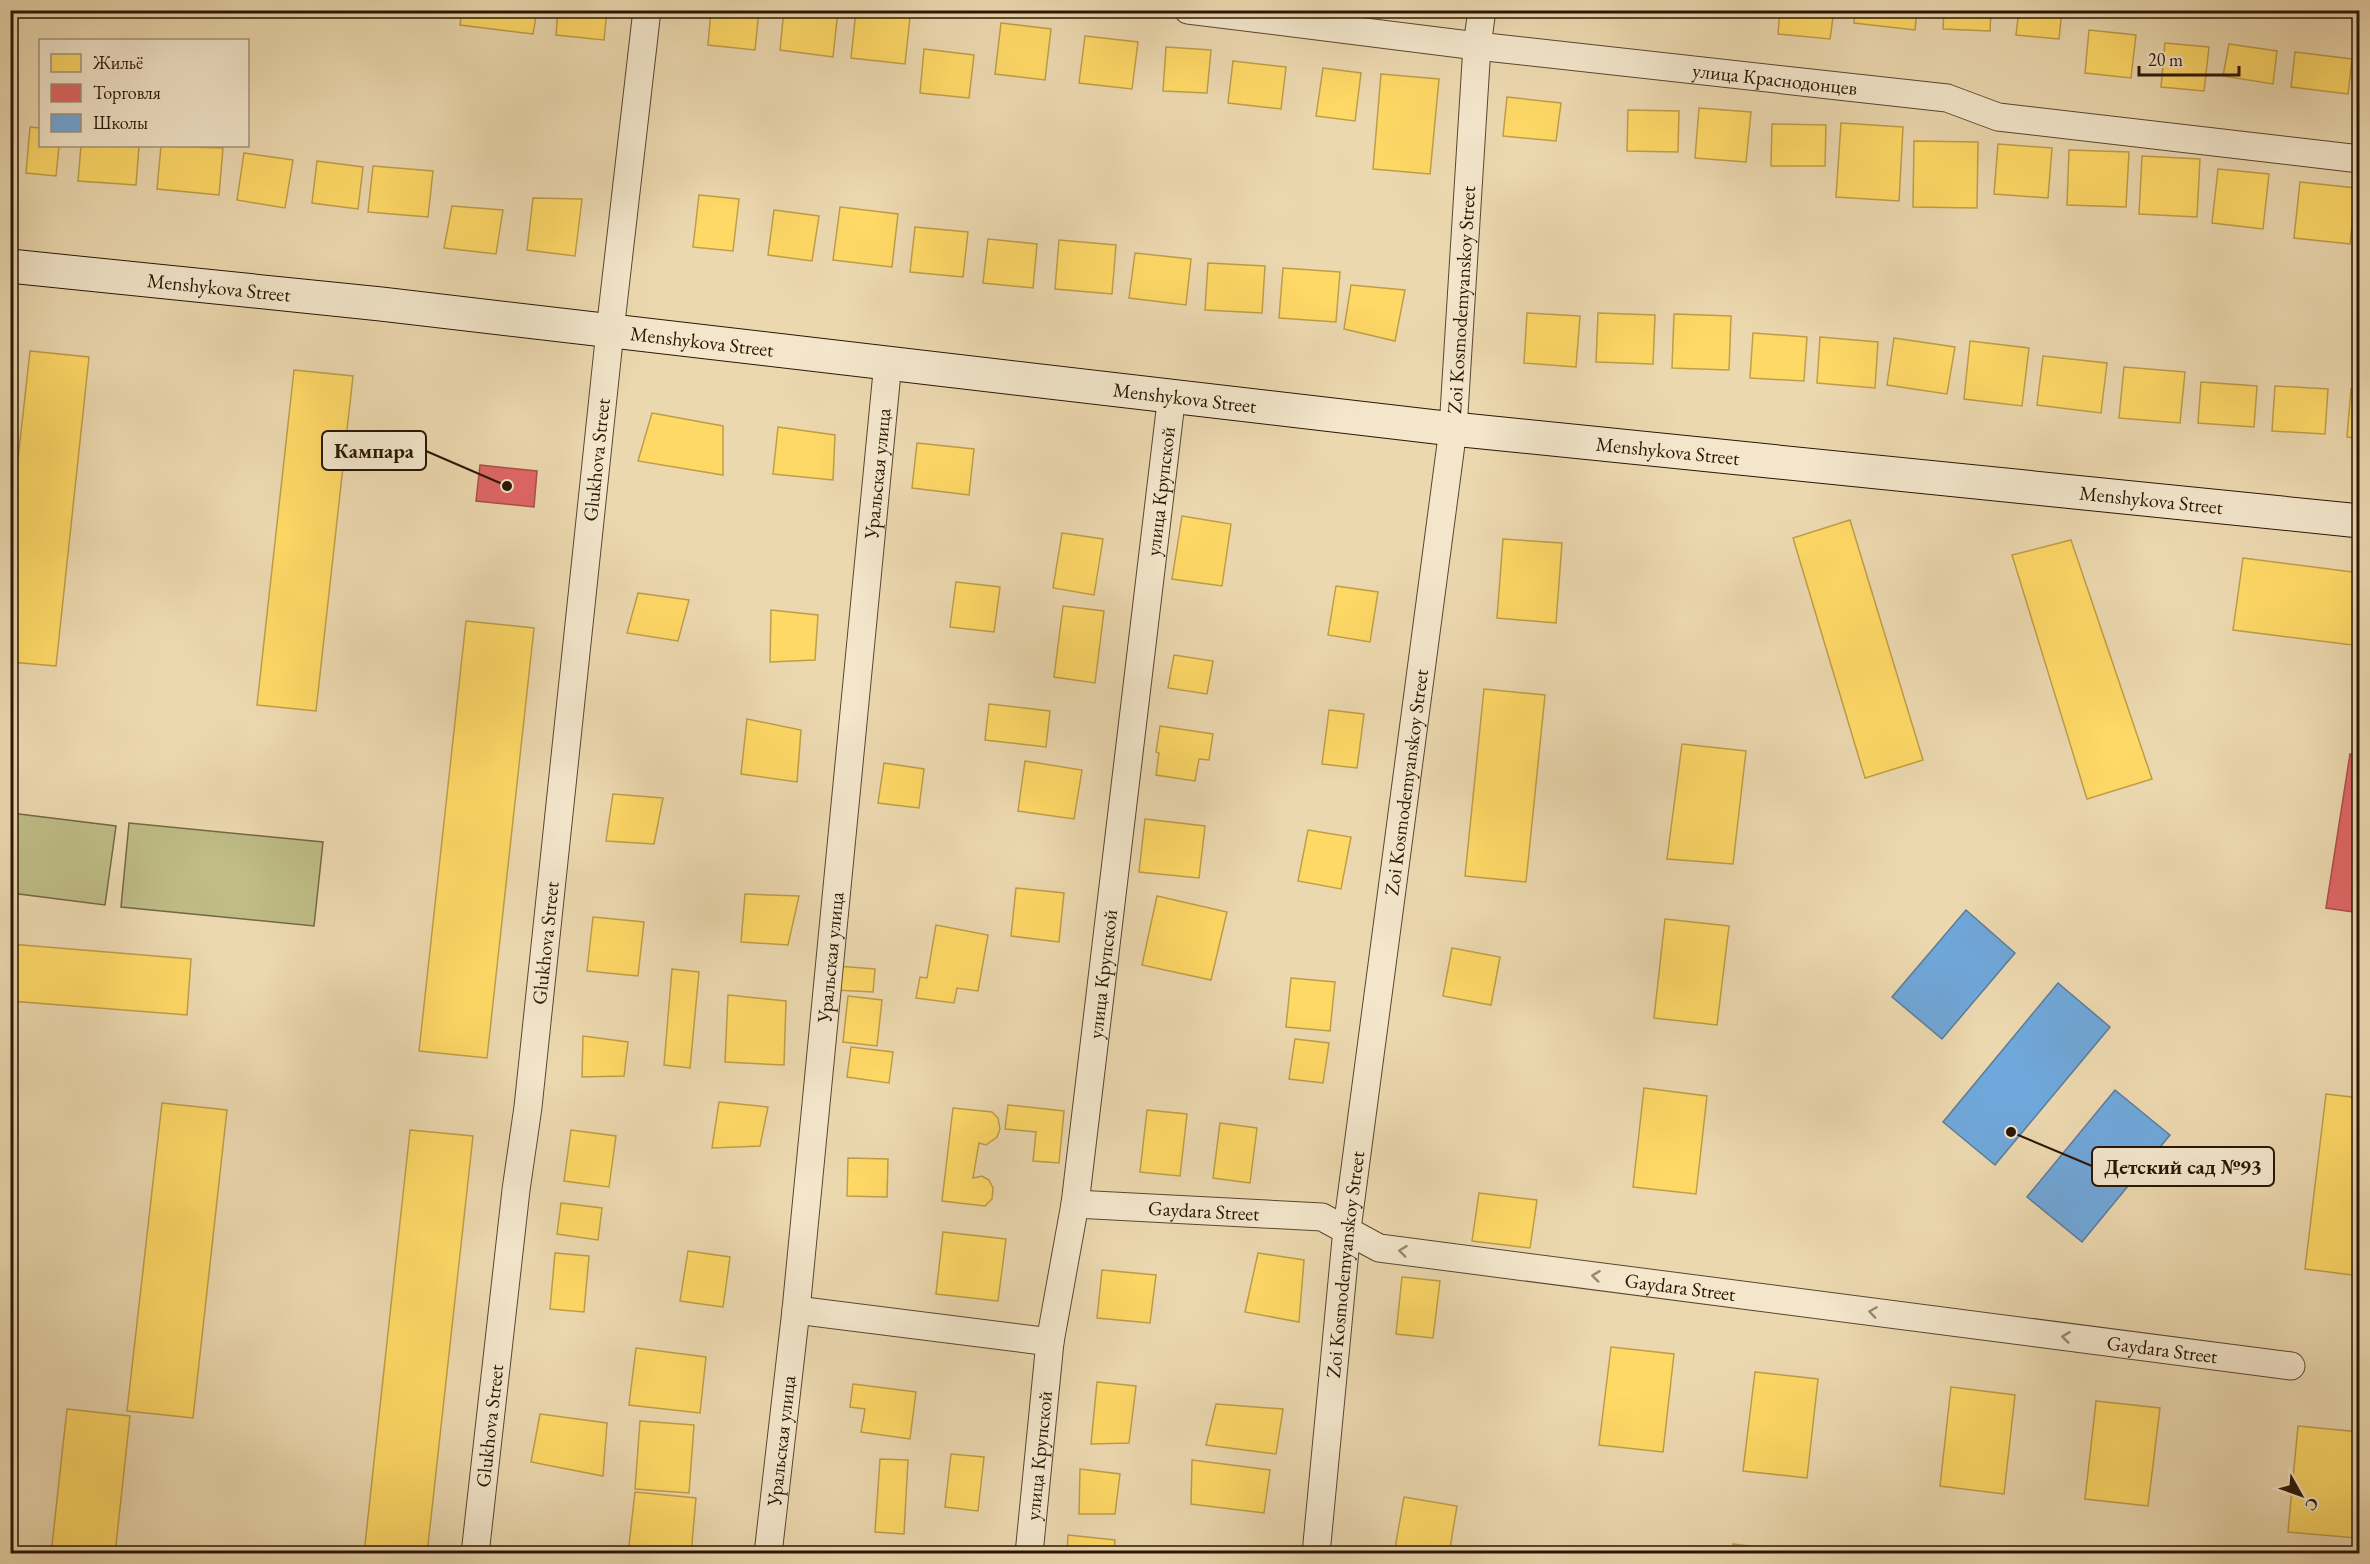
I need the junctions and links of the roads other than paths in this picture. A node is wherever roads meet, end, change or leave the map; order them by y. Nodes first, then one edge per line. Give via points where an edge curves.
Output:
1 (647, 10) edge
2 (1188, 10) edge
3 (1482, 10) edge
4 (1477, 46) junction
5 (2360, 159) edge
6 (10, 266) edge
7 (610, 331) junction
8 (888, 362) junction
9 (1172, 394) junction
10 (1453, 429) junction
11 (2360, 521) edge
12 (1075, 1204) junction
13 (1347, 1230) junction
14 (796, 1310) junction
15 (1050, 1342) junction
16 (2291, 1366) dead end
17 (476, 1554) edge
18 (768, 1554) edge
19 (1029, 1554) edge
20 (1316, 1554) edge

1 - 7 street, Glukhova Street
2 - 4 street, улица Краснодонцев
3 - 4 street, Zoi Kosmodemyanskoy Street
4 - 5 street, улица Краснодонцев via 1947,98 1998,117
4 - 10 street, Zoi Kosmodemyanskoy Street
6 - 7 street, Menshykova Street
7 - 8 street, Menshykova Street
7 - 17 street, Glukhova Street via 528,1107
8 - 9 street, Menshykova Street
8 - 14 street, Уральская улица
9 - 10 street, Menshykova Street
9 - 12 street, улица Крупской
10 - 11 street, Menshykova Street
10 - 13 street, Zoi Kosmodemyanskoy Street
12 - 13 street, Gaydara Street via 1323,1217
12 - 15 street, улица Крупской
16 -> 13 street, Gaydara Street via 1379,1248
13 - 20 street, Zoi Kosmodemyanskoy Street
14 - 15 street
14 - 18 street, Уральская улица
15 - 19 street, улица Крупской

